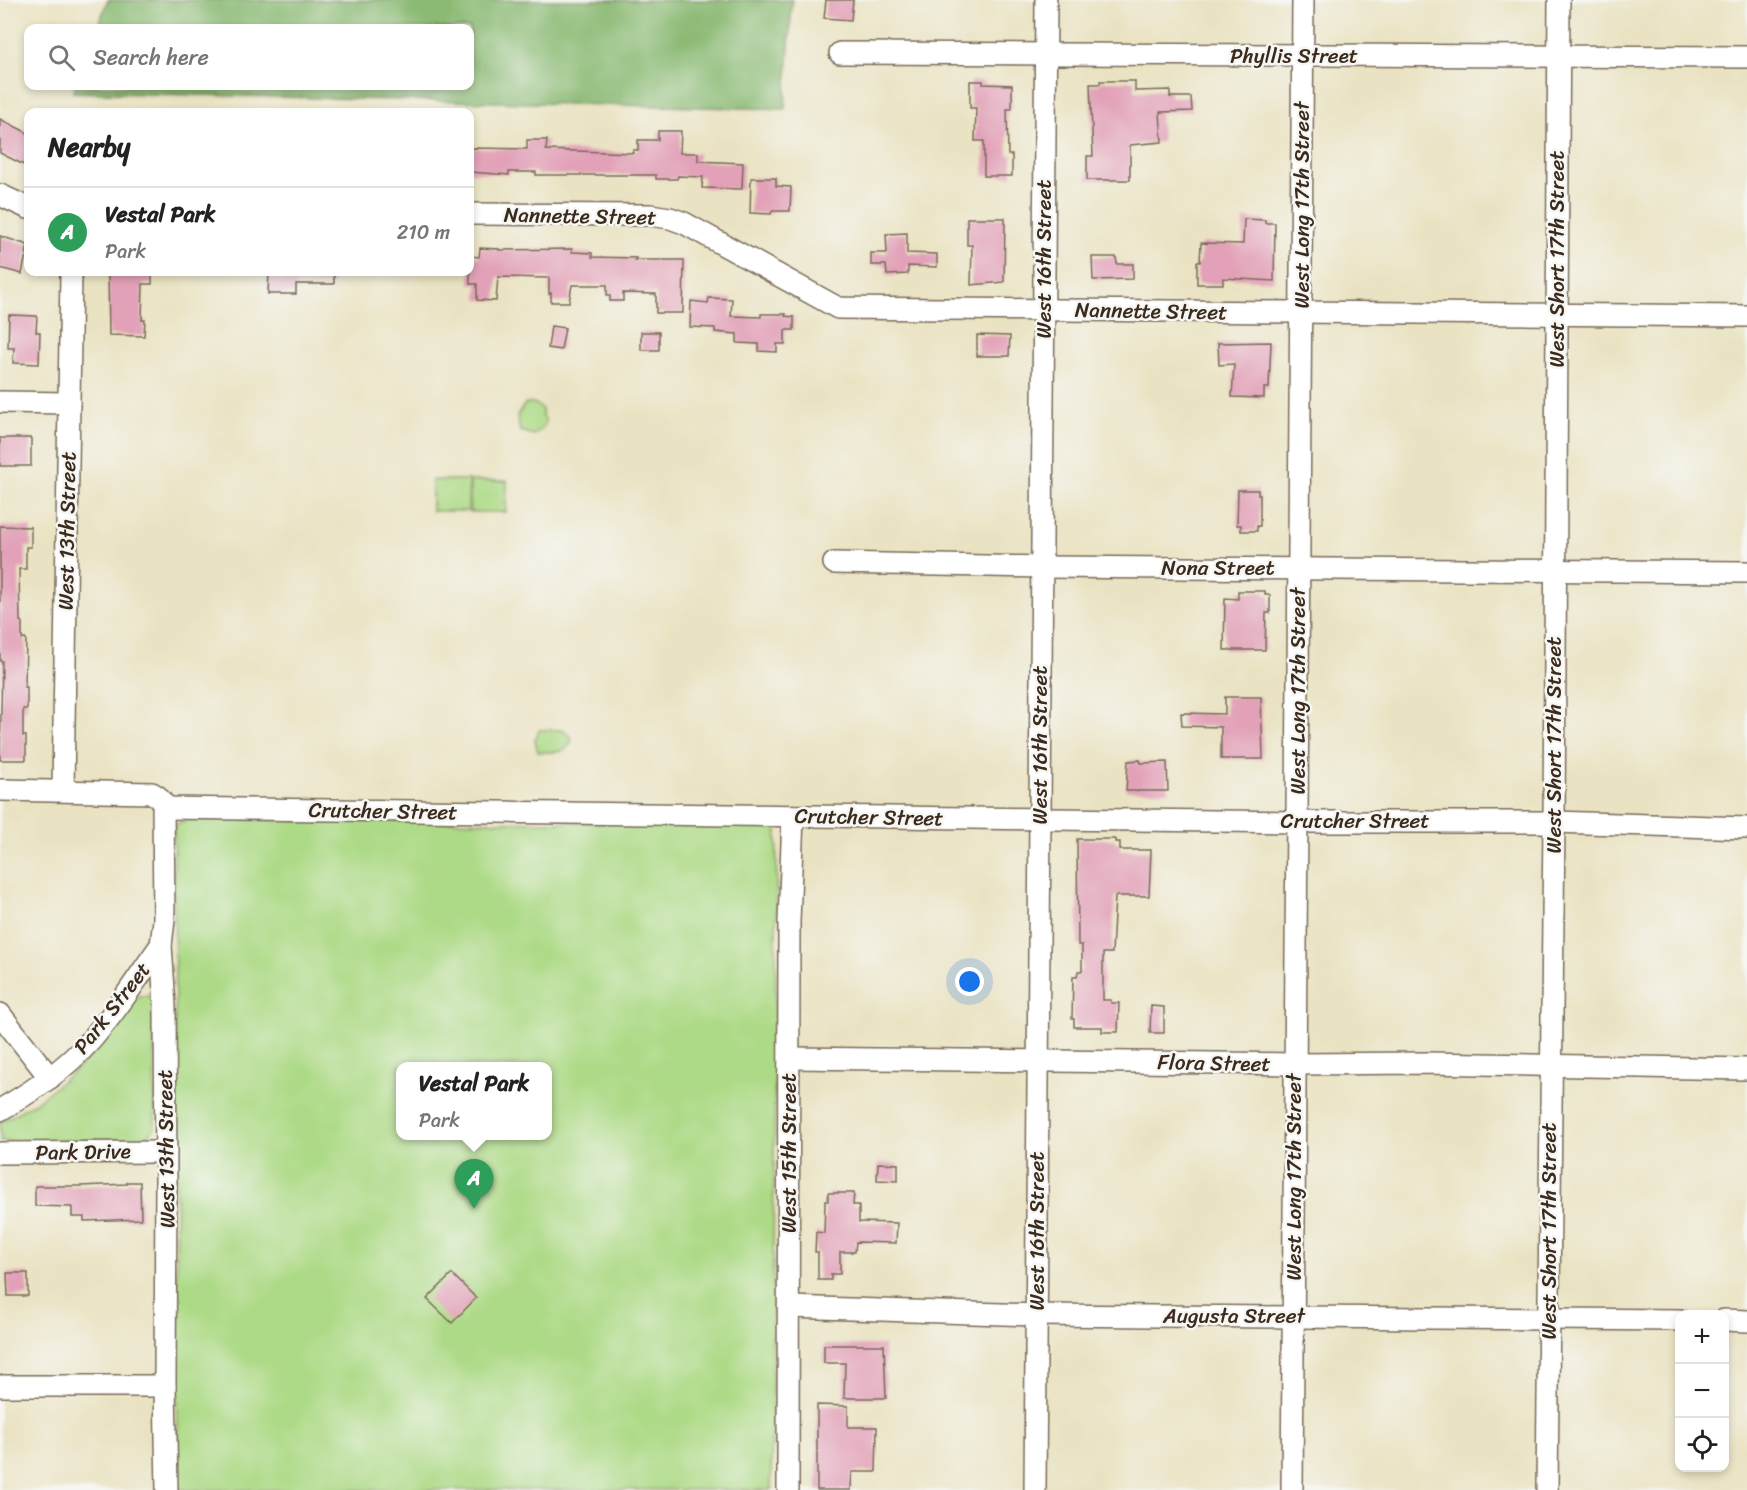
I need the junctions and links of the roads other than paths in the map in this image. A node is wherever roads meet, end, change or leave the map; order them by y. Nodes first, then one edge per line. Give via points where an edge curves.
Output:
1 (1046, 0) edge
2 (1303, 0) edge
3 (1559, 0) edge
4 (840, 53) dead end
5 (1045, 54) junction
6 (1303, 56) junction
7 (1558, 57) junction
8 (1747, 57) edge
9 (0, 195) edge
10 (24, 206) edge
11 (474, 214) edge
12 (71, 276) edge
13 (1044, 310) junction
14 (1301, 312) junction
15 (1556, 314) junction
16 (1747, 316) edge
17 (0, 402) edge
18 (69, 403) junction
19 (834, 563) dead end
20 (1042, 567) junction
21 (1299, 569) junction
22 (1554, 571) junction
23 (1747, 572) edge
24 (0, 790) edge
25 (63, 790) junction
26 (164, 808) junction
27 (793, 816) junction
28 (1040, 819) junction
29 (1297, 822) junction
30 (1554, 822) junction
31 (1747, 828) edge
32 (161, 945) junction
33 (0, 1014) edge
34 (790, 1058) junction
35 (1038, 1061) junction
36 (1295, 1064) junction
37 (1550, 1066) junction
38 (1747, 1069) edge
39 (50, 1078) junction
40 (0, 1110) edge
41 (166, 1152) junction
42 (0, 1153) edge
43 (789, 1307) junction
44 (1036, 1315) junction
45 (1293, 1317) junction
46 (1548, 1319) junction
47 (1675, 1320) edge
48 (1729, 1320) edge
49 (1747, 1321) edge
50 (0, 1386) edge
51 (165, 1386) junction
52 (167, 1490) edge
53 (788, 1490) edge
54 (1035, 1490) edge
55 (1292, 1490) edge
56 (1547, 1490) edge

1 - 5 street, West 16th Street
2 - 6 street, West Long 17th Street
3 - 7 street, West Short 17th Street
4 - 5 street, Phyllis Street
5 - 6 street, Phyllis Street
5 - 13 street, West 16th Street
6 - 7 street, Phyllis Street
6 - 14 street, West Long 17th Street
7 - 8 street, Phyllis Street
7 - 15 street, West Short 17th Street
9 - 10 street
11 - 13 street, Nannette Street via 670,218 838,308
12 - 18 street, West 13th Street
13 - 14 street, Nannette Street
13 - 20 street, West 16th Street
14 - 15 street, Nannette Street
14 - 21 street, West Long 17th Street
15 - 16 street, Nannette Street
15 - 22 street, West Short 17th Street
17 - 18 street
18 - 25 street, West 13th Street
19 - 20 street, Nona Street
20 - 21 street, Nona Street
20 - 28 street, West 16th Street
21 - 22 street, Nona Street
21 - 29 street, West Long 17th Street
22 - 23 street, Nona Street
22 - 30 street, West Short 17th Street
24 - 25 street
25 - 26 street via 152,793
26 - 27 street, Crutcher Street
26 - 32 street, West 13th Street
27 - 28 street, Crutcher Street
27 - 34 street, West 15th Street
28 - 29 street, Crutcher Street
28 - 35 street, West 16th Street
29 - 30 street, Crutcher Street
29 - 36 street, West Long 17th Street
30 - 31 street, Crutcher Street
30 - 37 street, West Short 17th Street
32 - 39 street, Park Street via 101,1030
32 - 41 street, West 13th Street
33 - 39 street
34 - 35 street, Flora Street
34 - 43 street, West 15th Street
35 - 36 street, Flora Street
35 - 44 street, West 16th Street
36 - 37 street, Flora Street
36 - 45 street, West Long 17th Street
37 - 38 street, Flora Street
37 - 46 street, West Short 17th Street
39 - 40 street, Park Street
41 - 42 street, Park Drive
41 - 51 street, West 13th Street
43 - 44 street, Augusta Street
43 - 53 street, West 15th Street
44 - 45 street, Augusta Street
44 - 54 street, West 16th Street
45 - 46 street, Augusta Street
45 - 55 street, West Long 17th Street
46 - 47 street, Augusta Street
46 - 56 street, West Short 17th Street
48 - 49 street
50 - 51 street
51 - 52 street, West 13th Street

